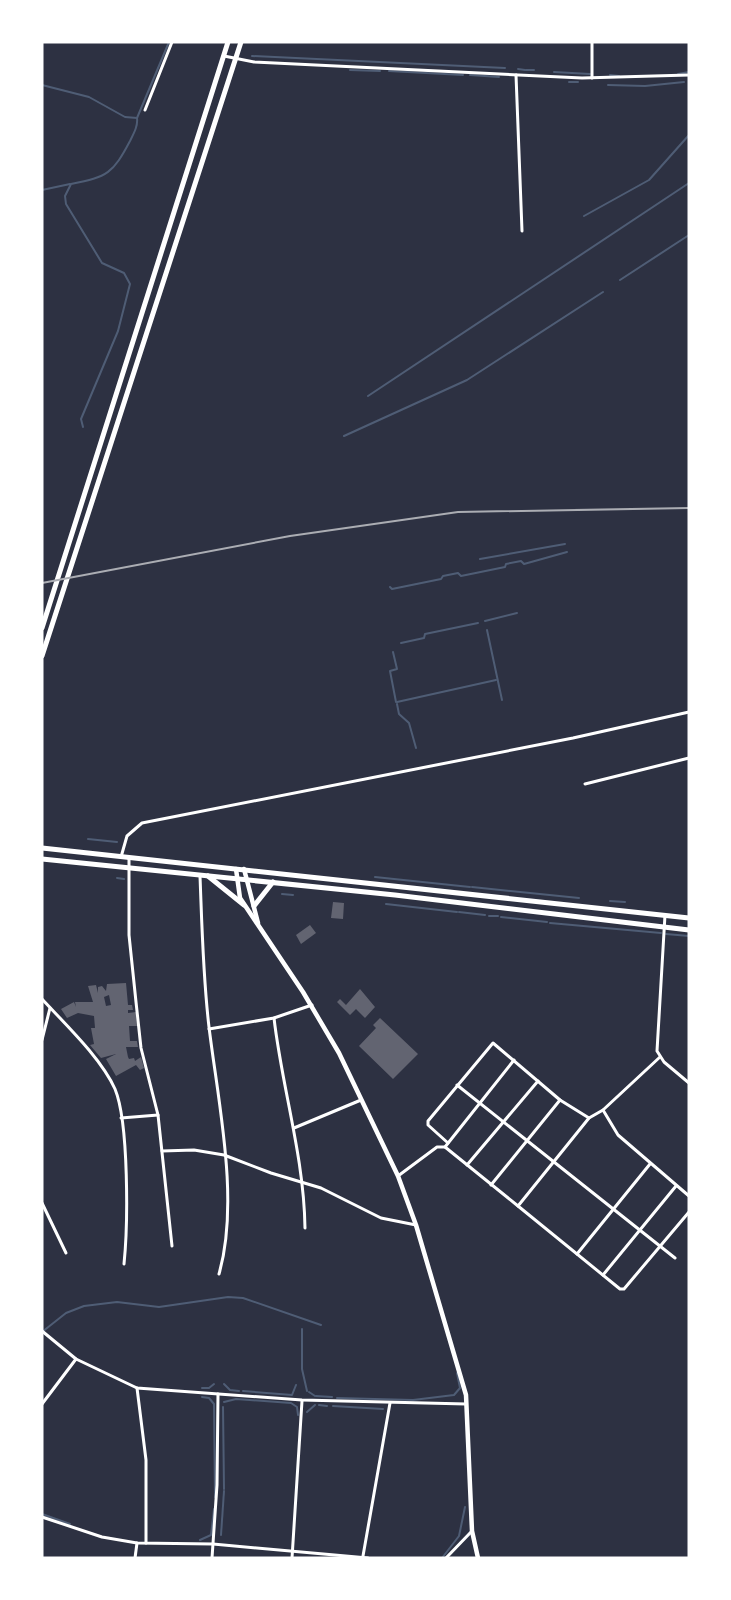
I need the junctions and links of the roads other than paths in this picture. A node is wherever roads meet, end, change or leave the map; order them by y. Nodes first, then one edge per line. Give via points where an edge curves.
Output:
1 (172, 42) edge
2 (228, 42) edge
3 (241, 42) edge
4 (592, 42) edge
5 (224, 56) junction
6 (236, 59) junction
7 (516, 75) junction
8 (689, 75) edge
9 (592, 78) junction
10 (145, 110) dead end
11 (522, 231) dead end
12 (42, 628) edge
13 (42, 656) edge
14 (689, 712) edge
15 (689, 759) edge
16 (585, 784) dead end
17 (42, 848) edge
18 (121, 857) junction
19 (129, 858) junction
20 (42, 859) edge
21 (128, 866) junction
22 (236, 869) junction
23 (244, 869) junction
24 (200, 874) junction
25 (207, 875) junction
26 (236, 878) junction
27 (244, 879) junction
28 (273, 882) junction
29 (244, 905) junction
30 (255, 906) junction
31 (665, 915) junction
32 (689, 918) edge
33 (258, 925) junction
34 (664, 927) junction
35 (689, 930) edge
36 (42, 999) edge
37 (312, 1005) junction
38 (50, 1008) junction
39 (274, 1018) junction
40 (209, 1029) junction
41 (42, 1040) edge
42 (660, 1057) junction
43 (514, 1060) junction
44 (538, 1081) junction
45 (689, 1083) edge
46 (457, 1085) junction
47 (363, 1099) junction
48 (560, 1100) junction
49 (479, 1102) junction
50 (603, 1110) junction
51 (158, 1115) junction
52 (121, 1118) junction
53 (589, 1118) junction
54 (504, 1122) junction
55 (294, 1128) junction
56 (527, 1140) junction
57 (448, 1143) junction
58 (445, 1147) junction
59 (162, 1151) junction
60 (224, 1155) junction
61 (555, 1161) junction
62 (650, 1164) junction
63 (468, 1165) junction
64 (398, 1176) junction
65 (304, 1183) junction
66 (491, 1185) junction
67 (676, 1186) junction
68 (689, 1196) edge
69 (42, 1203) edge
70 (518, 1206) junction
71 (614, 1208) junction
72 (689, 1212) edge
73 (416, 1225) junction
74 (305, 1228) dead end
75 (639, 1229) junction
76 (172, 1246) dead end
77 (661, 1246) junction
78 (66, 1252) dead end
79 (577, 1254) junction
80 (675, 1258) dead end
81 (124, 1264) dead end
82 (219, 1274) dead end
83 (603, 1275) junction
84 (42, 1331) edge
85 (76, 1359) junction
86 (137, 1388) junction
87 (218, 1394) junction
88 (302, 1400) junction
89 (390, 1403) junction
90 (42, 1404) edge
91 (466, 1404) junction
92 (42, 1517) edge
93 (472, 1531) junction
94 (137, 1543) junction
95 (146, 1544) junction
96 (213, 1544) junction
97 (293, 1551) junction
98 (135, 1558) edge
99 (212, 1558) edge
100 (292, 1558) edge
101 (364, 1558) edge
102 (446, 1558) edge
103 (477, 1558) edge

1 - 10 street
2 - 5 main road
3 - 6 main road
4 - 9 street
5 - 6 street
5 - 12 main road
6 - 7 street
6 - 13 main road
7 - 9 street
7 - 11 street
8 - 9 street
14 - 18 street via 142,823 127,836
15 - 16 street
17 - 18 main road
18 - 19 main road
19 - 21 street
19 - 22 main road
20 - 21 main road
21 - 24 main road
21 - 51 street via 129,934 138,1025
22 - 23 main road
22 - 26 main road
23 - 27 main road
23 - 31 main road
24 - 25 main road
24 - 40 street
25 - 26 main road
25 - 29 main road
26 - 27 main road
26 - 29 main road via 237,892
27 - 28 main road
27 - 30 main road
28 - 30 main road
28 - 34 main road
29 - 33 main road
30 - 33 main road
31 - 32 main road
31 - 34 street
33 - 37 main road
34 - 35 main road
34 - 42 street via 657,1038
36 - 38 street
37 - 39 street
37 - 47 main road
38 - 41 street
38 - 52 street via 110,1082 119,1101
39 - 40 street
39 - 55 street
40 - 60 street
42 - 45 street
42 - 50 street
43 - 44 street
43 - 46 street via 492,1043
43 - 49 street
44 - 48 street
44 - 54 street
46 - 49 street
46 - 57 street via 427,1123
47 - 55 street
47 - 64 main road
48 - 53 street
48 - 56 street
49 - 54 street
49 - 57 street
50 - 53 street
50 - 62 street via 618,1135
51 - 52 street
51 - 59 street
52 - 81 street
53 - 61 street
54 - 56 street
54 - 63 street
55 - 65 street
56 - 61 street
56 - 66 street
57 - 58 street
58 - 63 street
58 - 64 street via 437,1147
59 - 60 street via 194,1150
59 - 76 street
60 - 65 street
60 - 82 street via 227,1227
61 - 70 street
61 - 71 street
62 - 67 street
62 - 71 street
63 - 66 street
64 - 73 main road
65 - 73 street via 330,1191 381,1218
65 - 74 street
66 - 70 street
67 - 68 street
67 - 75 street
69 - 78 street
70 - 79 street
71 - 75 street
71 - 79 street
72 - 77 street
73 - 91 main road via 464,1384
75 - 77 street
75 - 83 street
77 - 80 street
77 - 83 street via 624,1289
79 - 83 street
84 - 85 street
85 - 86 street
85 - 90 street
86 - 87 street
86 - 95 street via 146,1460
87 - 88 street
87 - 96 street
88 - 89 street
88 - 97 street
89 - 91 street
89 - 101 street
91 - 93 main road
92 - 94 street via 102,1538
93 - 102 street
93 - 103 main road
94 - 95 street
94 - 98 street
95 - 96 street
96 - 97 street
96 - 99 street
97 - 100 street
97 - 101 street

